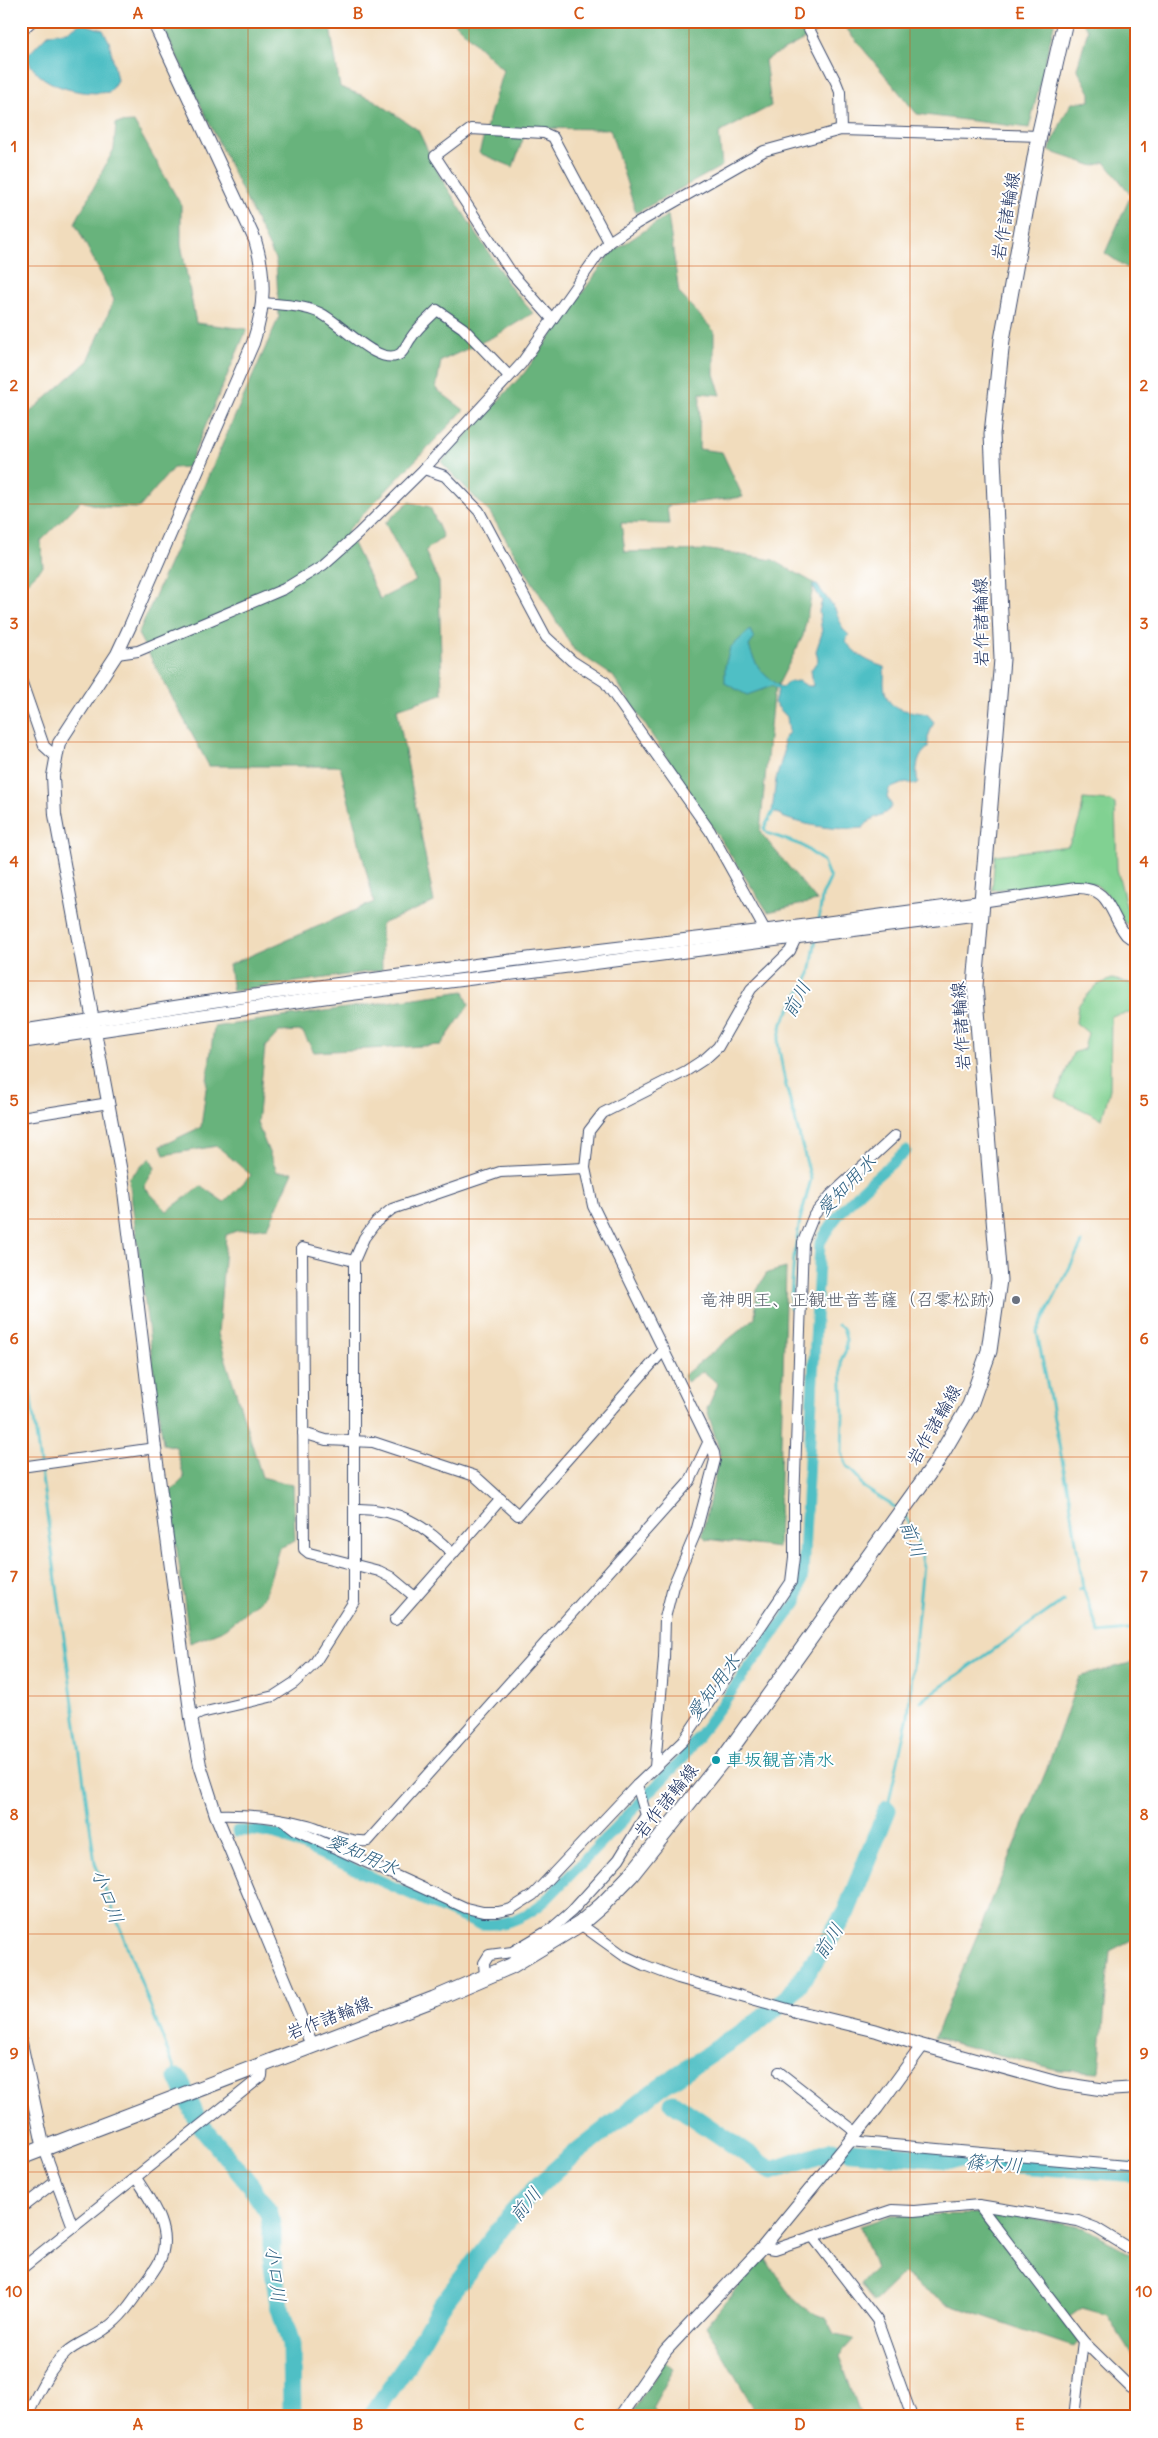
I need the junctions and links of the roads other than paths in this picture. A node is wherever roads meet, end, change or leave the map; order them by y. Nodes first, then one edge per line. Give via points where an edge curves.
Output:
1 (32, 21) edge
2 (153, 21) edge
3 (805, 21) edge
4 (1065, 21) edge
5 (21, 31) edge
6 (841, 130) junction
7 (1039, 136) junction
8 (609, 242) junction
9 (264, 302) junction
10 (552, 319) junction
11 (509, 376) junction
12 (424, 469) junction
13 (117, 654) junction
14 (21, 680) edge
15 (56, 757) junction
16 (980, 908) junction
17 (765, 930) junction
18 (796, 938) junction
19 (1137, 938) edge
20 (93, 1027) junction
21 (23, 1036) edge
22 (109, 1104) junction
23 (21, 1117) edge
24 (895, 1136) dead end
25 (585, 1168) junction
26 (354, 1261) junction
27 (664, 1350) junction
28 (303, 1433) junction
29 (353, 1441) junction
30 (708, 1443) junction
31 (155, 1448) junction
32 (21, 1467) edge
33 (501, 1499) junction
34 (356, 1509) junction
35 (453, 1554) junction
36 (356, 1567) junction
37 (415, 1597) junction
38 (395, 1620) dead end
39 (191, 1718) junction
40 (655, 1768) junction
41 (636, 1786) junction
42 (216, 1815) junction
43 (283, 1820) junction
44 (580, 1924) junction
45 (485, 1977) junction
46 (795, 2011) joint
47 (21, 2043) edge
48 (312, 2045) junction
49 (922, 2046) junction
50 (263, 2063) junction
51 (779, 2072) dead end
52 (1137, 2088) edge
53 (853, 2137) junction
54 (44, 2149) junction
55 (21, 2157) edge
56 (1137, 2167) edge
57 (136, 2178) junction
58 (55, 2182) junction
59 (979, 2205) junction
60 (21, 2208) edge
61 (73, 2227) junction
62 (813, 2237) junction
63 (763, 2247) junction
64 (1137, 2252) edge
65 (21, 2269) edge
66 (1083, 2341) junction
67 (1131, 2388) dead end
68 (26, 2417) edge
69 (620, 2417) edge
70 (912, 2417) edge
71 (1074, 2417) edge

1 - 5 street
2 - 9 street via 255,240 263,272
3 - 6 street via 840,92
4 - 7 main road, 岩作諸輪線
6 - 7 street
6 - 8 street via 764,151
7 - 16 main road, 岩作諸輪線 via 995,391 992,434 1002,659 993,794
8 - 10 street
8 - 10 street via 553,137 544,133 471,129 435,156 513,275
9 - 11 street via 320,313 368,350 393,357 402,353 437,310 463,328
9 - 13 street via 253,343
10 - 11 street
11 - 12 street
12 - 13 street via 358,534 323,564 284,590 138,651
12 - 17 street via 446,476 479,511 546,637 572,661 605,682 710,831
13 - 15 street via 64,732
14 - 15 street via 44,746
15 - 20 street via 53,776 55,815
16 - 17 street
16 - 18 street
16 - 19 street via 1076,888 1090,888 1106,898 1126,934
16 - 44 main road, 岩作諸輪線 via 975,986 997,1247 997,1303 990,1351 970,1405 953,1437 902,1511 722,1761 630,1875 602,1906
17 - 20 street via 213,1001
18 - 20 street
18 - 25 street via 790,951 751,989 727,1035 706,1058 603,1113 589,1131
20 - 21 street
20 - 22 street
22 - 23 street
22 - 31 street via 123,1183
24 - 40 street via 830,1196 814,1215 803,1242 791,1582 683,1741
25 - 26 street via 500,1172 392,1209 364,1238
25 - 27 street via 592,1206
26 - 28 street via 302,1248
26 - 29 street
27 - 30 street
27 - 33 street via 518,1515
28 - 29 street via 326,1440
28 - 36 street via 304,1549
29 - 33 street via 372,1442 475,1476
29 - 34 street
30 - 40 street via 715,1460 696,1532 673,1586 665,1618
30 - 43 street via 690,1481 368,1841 357,1842
31 - 32 street
31 - 39 street
33 - 35 street
34 - 35 street via 392,1512 408,1519 440,1540
34 - 36 street
35 - 37 street
36 - 37 street via 390,1576
36 - 39 street via 354,1601 306,1674 274,1696
37 - 38 street
39 - 42 street via 200,1765
40 - 41 street
41 - 43 street via 533,1895 511,1909 498,1912 466,1908 296,1830
41 - 45 street via 646,1814 619,1859 551,1930 512,1952 489,1955 484,1963
42 - 43 street via 250,1814
42 - 48 street
44 - 45 main road, 岩作諸輪線 via 511,1966
44 - 46 street via 617,1951 644,1965 678,1978
45 - 48 main road, 岩作諸輪線
46 - 49 street via 877,2031
47 - 54 street
48 - 50 main road, 岩作諸輪線
49 - 52 street via 1059,2083 1106,2090
49 - 53 street
50 - 54 main road, 岩作諸輪線
50 - 57 street via 262,2076
51 - 53 street
53 - 56 street
53 - 63 street
54 - 55 main road, 岩作諸輪線
54 - 58 street
57 - 61 street
57 - 68 street via 161,2224 165,2245 160,2261 120,2316 106,2329 67,2352 46,2376
58 - 60 street
58 - 61 street
59 - 62 street via 892,2210
59 - 64 street via 1078,2221
59 - 66 street
61 - 65 street
62 - 63 street via 775,2249
62 - 70 street via 877,2320
63 - 69 street via 666,2350
66 - 67 street
66 - 71 street

